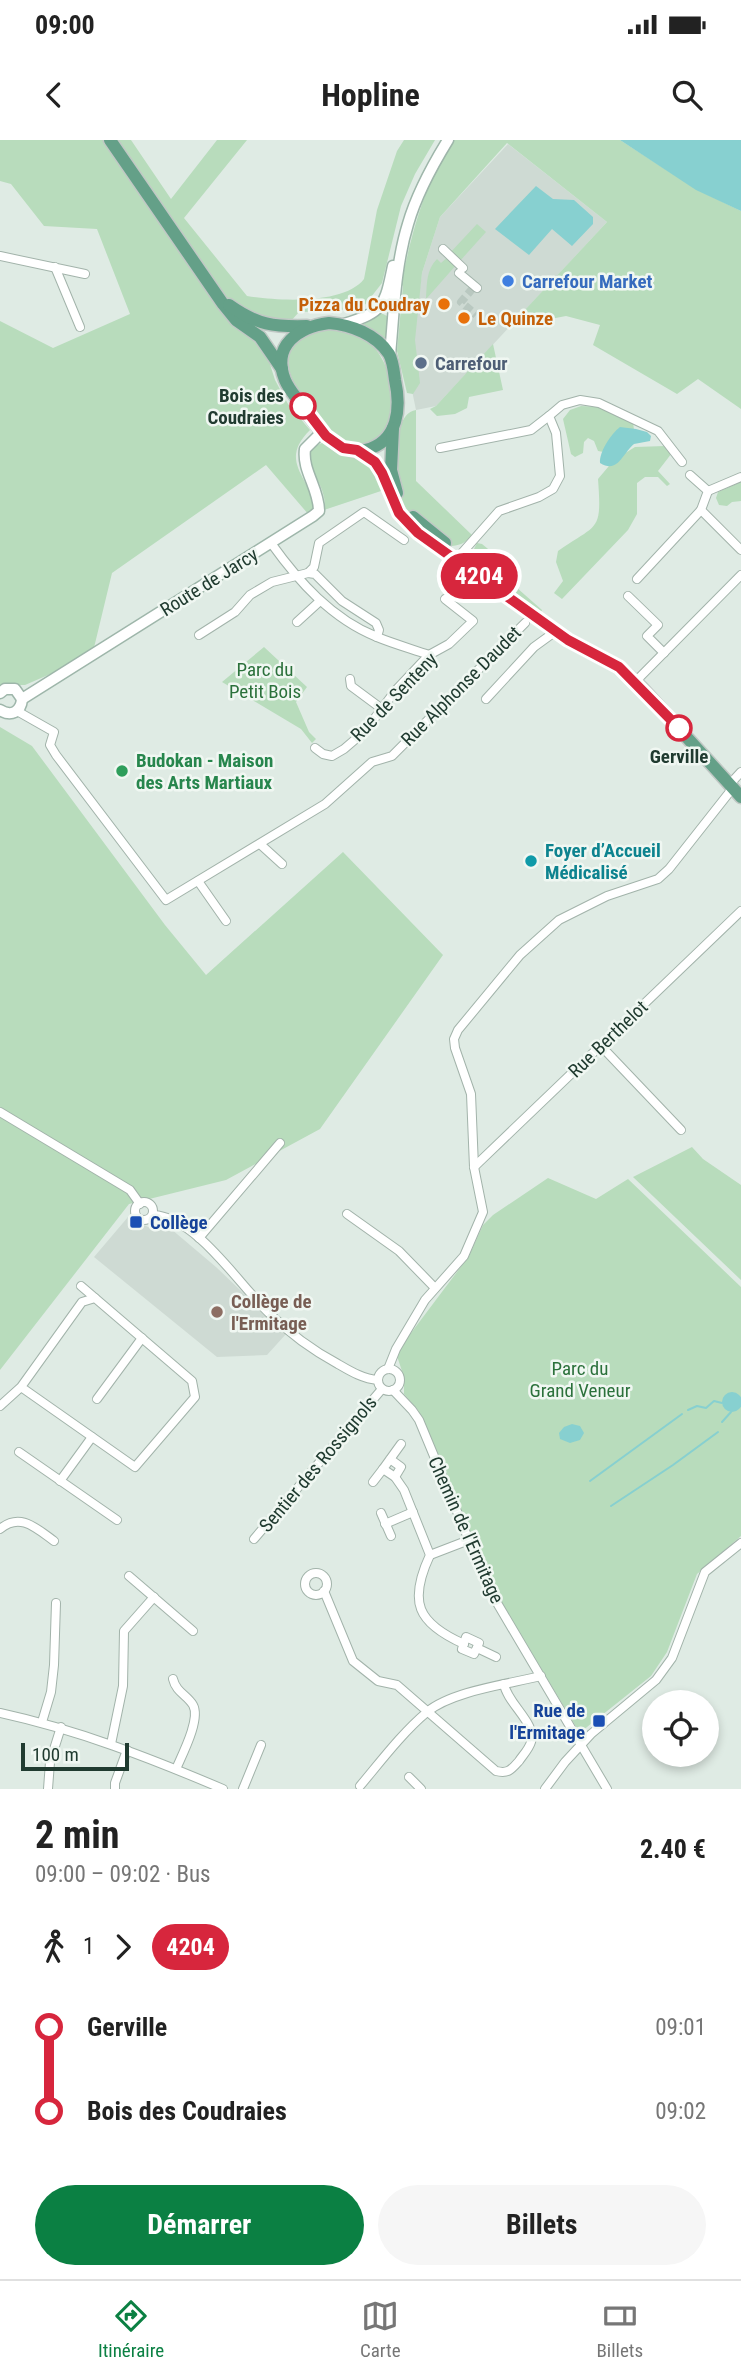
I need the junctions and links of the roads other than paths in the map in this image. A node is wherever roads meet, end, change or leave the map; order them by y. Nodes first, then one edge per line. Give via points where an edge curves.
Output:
1 (110, 140) edge
2 (442, 140) edge
3 (448, 140) edge
4 (443, 248) dead end
5 (0, 256) edge
6 (55, 267) junction
7 (85, 274) dead end
8 (208, 282) junction
9 (475, 288) tunnel mouth
10 (344, 324) junction
11 (311, 326) junction
12 (80, 327) dead end
13 (390, 355) junction
14 (282, 369) junction
15 (549, 416) junction
16 (393, 428) junction
17 (322, 432) junction
18 (440, 448) dead end
19 (357, 450) junction
20 (682, 462) dead end
21 (690, 475) dead end
22 (741, 477) edge
23 (708, 491) junction
24 (701, 510) junction
25 (404, 540) dead end
26 (271, 543) junction
27 (741, 550) edge
28 (461, 554) junction
29 (308, 573) junction
30 (741, 575) edge
31 (295, 576) junction
32 (637, 579) dead end
33 (628, 596) dead end
34 (446, 599) dead end
35 (320, 601) junction
36 (519, 603) junction
37 (297, 622) dead end
38 (525, 623) dead end
39 (555, 631) junction
40 (199, 635) dead end
41 (376, 637) junction
42 (664, 653) junction
43 (429, 655) junction
44 (349, 679) dead end
45 (635, 682) junction
46 (0, 693) edge
47 (22, 699) junction
48 (486, 699) dead end
49 (382, 709) junction
50 (0, 710) edge
51 (17, 711) junction
52 (316, 748) dead end
53 (741, 772) edge
54 (734, 790) edge
55 (260, 844) junction
56 (282, 864) dead end
57 (198, 881) junction
58 (741, 911) edge
59 (226, 921) dead end
60 (601, 1046) junction
61 (0, 1112) edge
62 (681, 1130) dead end
63 (281, 1143) dead end
64 (474, 1167) junction
65 (139, 1204) junction
66 (347, 1214) dead end
67 (153, 1215) junction
68 (199, 1238) junction
69 (81, 1286) dead end
70 (435, 1288) junction
71 (95, 1298) junction
72 (142, 1338) junction
73 (388, 1369) junction
74 (378, 1380) junction
75 (21, 1387) junction
76 (382, 1388) junction
77 (393, 1391) junction
78 (97, 1399) dead end
79 (0, 1406) edge
80 (92, 1437) junction
81 (401, 1444) dead end
82 (19, 1452) dead end
83 (390, 1459) junction
84 (383, 1469) junction
85 (395, 1477) junction
86 (60, 1480) junction
87 (373, 1482) dead end
88 (413, 1512) junction
89 (381, 1513) dead end
90 (117, 1520) dead end
91 (386, 1524) junction
92 (0, 1529) edge
93 (391, 1536) dead end
94 (254, 1539) dead end
95 (469, 1540) junction
96 (54, 1541) dead end
97 (741, 1543) edge
98 (430, 1555) junction
99 (129, 1576) dead end
100 (324, 1591) dead end
101 (154, 1597) junction
102 (55, 1603) dead end
103 (193, 1631) dead end
104 (496, 1657) dead end
105 (541, 1676) junction
106 (504, 1684) junction
107 (165, 1689) dead end
108 (428, 1712) junction
109 (0, 1713) edge
110 (42, 1722) junction
111 (61, 1727) junction
112 (111, 1744) junction
113 (581, 1744) junction
114 (261, 1745) dead end
115 (127, 1750) junction
116 (176, 1769) junction
117 (409, 1777) dead end
118 (360, 1786) dead end
119 (48, 1789) edge
120 (115, 1789) edge
121 (223, 1789) edge
122 (243, 1789) edge
123 (422, 1789) edge
124 (545, 1789) edge
125 (607, 1789) edge

1 - 8 main road
2 - 10 street via 402,222 384,300 371,315
3 - 13 street via 408,224
4 - 9 street
5 - 6 street
6 - 7 street
6 - 12 street
8 - 11 main road via 250,319 268,325
8 - 14 main road via 236,320 260,337
10 - 11 main road
10 - 13 main road via 365,333
11 - 14 main road via 288,343
13 - 16 main road via 398,402
14 - 17 main road via 286,382
15 - 18 street via 531,430
15 - 20 street via 562,405 580,400 599,403 658,431
15 - 28 street via 556,433 560,475 553,489 499,511
16 - 19 main road via 377,446
16 - 28 main road via 391,470 407,511
17 - 19 main road via 343,448
17 - 26 street, Route de Jarcy via 308,443 304,455 319,511
19 - 36 main road via 375,462 399,513 418,533
21 - 23 street
22 - 23 street
23 - 24 street
24 - 27 street
24 - 32 street
25 - 29 street via 364,512 319,543 314,567
26 - 31 street
26 - 47 street, Route de Jarcy
28 - 36 main road
29 - 31 street
29 - 41 street via 376,623
30 - 42 street
31 - 35 street
31 - 40 street via 250,595 234,612
33 - 42 street via 658,625 648,636
34 - 43 street, Rue de Senteny via 473,621 449,644
35 - 37 street
35 - 41 street
36 - 39 main road
38 - 55 street, Rue Alphonse Daudet via 392,755 372,762 325,804
39 - 45 main road via 619,667
39 - 48 street
41 - 43 street
42 - 45 street
43 - 49 street, Rue de Senteny
44 - 49 street via 351,686
45 - 54 main road
46 - 47 street via 15,690
47 - 51 street
49 - 52 street, Rue de Senteny via 365,731 332,756
50 - 51 street
51 - 57 street, Rue Alphonse Daudet via 54,732 50,745 56,755 166,900
53 - 54 street
54 - 64 street via 669,869 640,887 607,896 559,920 520,955 458,1030 455,1048 472,1104
55 - 56 street
55 - 57 street, Rue Alphonse Daudet
57 - 59 street
58 - 60 street, Rue Berthelot
60 - 62 street
60 - 64 street, Rue Berthelot
61 - 65 street via 130,1190
63 - 68 street
64 - 70 street via 484,1212 464,1256
65 - 67 street via 151,1205
65 - 67 street via 135,1209 138,1218 146,1220
66 - 70 street via 399,1251
67 - 68 street via 170,1217
68 - 74 street via 271,1315 319,1354
69 - 71 street
70 - 73 street
71 - 72 street
71 - 75 street via 82,1302
72 - 78 street
72 - 80 street via 192,1381 195,1397 135,1467
73 - 74 street
73 - 77 street, Chemin de l'Ermitage via 400,1379
74 - 76 street
75 - 79 street
75 - 80 street
76 - 77 street
76 - 94 street, Sentier des Rossignols
77 - 95 street, Chemin de l'Ermitage via 419,1420
80 - 86 street
81 - 83 street
82 - 86 street
83 - 84 street
83 - 85 street via 401,1467
84 - 85 street
84 - 87 street
85 - 88 street
86 - 90 street
88 - 91 street
88 - 98 street
89 - 91 street
91 - 93 street
92 - 96 street via 19,1521
95 - 98 street
95 - 105 street, Chemin de l'Ermitage via 490,1591
97 - 113 street via 705,1572 672,1658 656,1680
98 - 104 street via 418,1587 422,1613 441,1634 464,1644 467,1637
99 - 101 street
100 - 108 street via 353,1661 378,1681 397,1685
101 - 103 street
101 - 112 street via 124,1631 123,1686
102 - 110 street via 53,1679
105 - 106 street
105 - 113 street, Chemin de l'Ermitage
106 - 108 street
106 - 108 street via 533,1738 504,1773
107 - 116 street via 174,1683 195,1713
108 - 118 street
109 - 110 street
110 - 111 street
111 - 112 street
111 - 119 street via 50,1762
112 - 115 street
113 - 124 street
113 - 125 street
114 - 122 street
115 - 116 street
115 - 120 street
116 - 121 street
117 - 123 street

